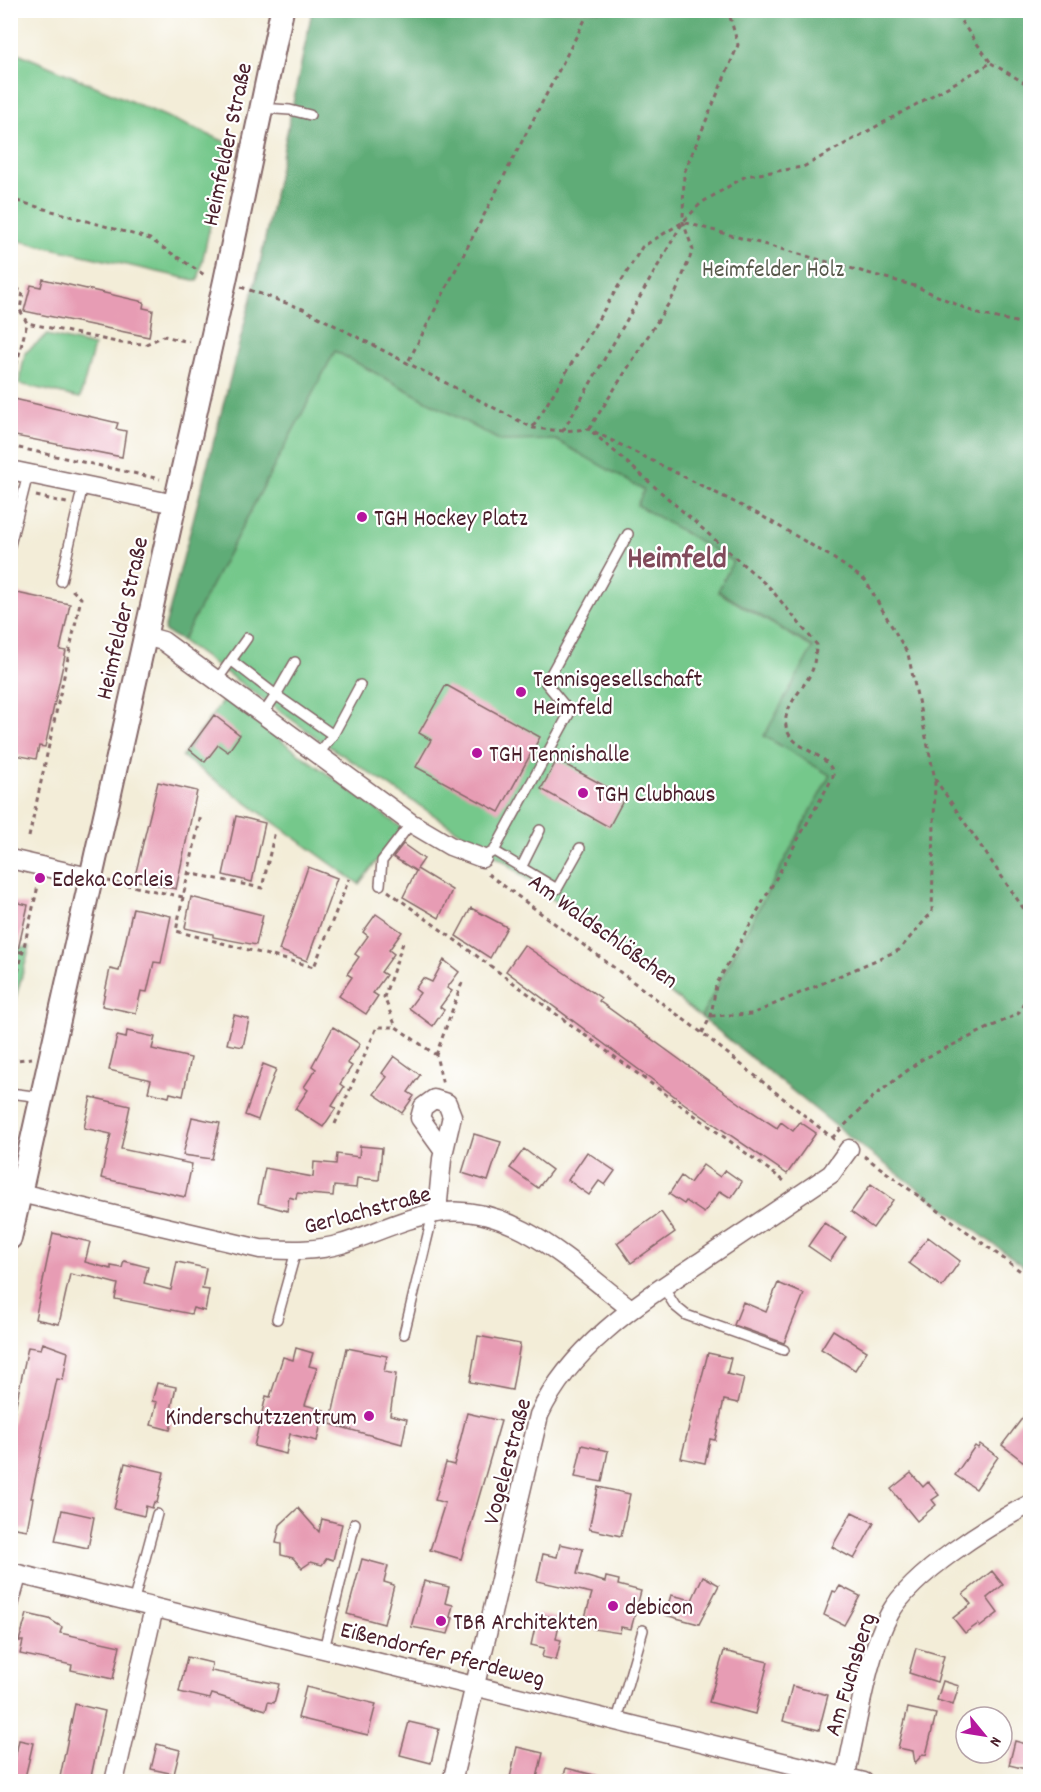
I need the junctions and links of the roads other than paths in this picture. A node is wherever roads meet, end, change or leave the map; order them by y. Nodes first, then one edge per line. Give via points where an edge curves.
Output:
1 (282, 10) edge
2 (261, 108) junction
3 (310, 114) dead end
4 (19, 472) edge
5 (83, 485) junction
6 (175, 504) junction
7 (628, 534) dead end
8 (10, 545) edge
9 (62, 581) road end
10 (145, 636) junction
11 (247, 638) dead end
12 (232, 661) junction
13 (295, 662) dead end
14 (216, 680) junction
15 (360, 685) dead end
16 (276, 695) junction
17 (263, 714) junction
18 (333, 735) junction
19 (318, 755) junction
20 (411, 823) junction
21 (540, 830) dead end
22 (580, 848) dead end
23 (488, 855) junction
24 (10, 859) edge
25 (521, 868) junction
26 (89, 877) junction
27 (380, 885) road end
28 (10, 1093) edge
29 (42, 1097) junction
30 (849, 1149) road end
31 (443, 1150) junction
32 (20, 1193) junction
33 (435, 1213) junction
34 (10, 1238) edge
35 (296, 1251) junction
36 (663, 1287) junction
37 (631, 1309) junction
38 (277, 1319) dead end
39 (404, 1334) dead end
40 (784, 1350) dead end
41 (1030, 1504) edge
42 (157, 1514) dead end
43 (355, 1523) dead end
44 (16, 1574) edge
45 (133, 1603) junction
46 (154, 1608) junction
47 (10, 1618) edge
48 (643, 1630) dead end
49 (324, 1649) junction
50 (474, 1686) junction
51 (617, 1720) junction
52 (844, 1779) edge
53 (114, 1782) edge
54 (452, 1782) edge
55 (864, 1782) edge

1 - 2 street, Heimfelder Straße
2 - 3 lane
2 - 6 street, Heimfelder Straße
4 - 5 street
4 - 8 lane
5 - 6 street
5 - 9 lane
6 - 10 street, Heimfelder Straße
7 - 23 lane via 546,682 570,712
10 - 14 street via 164,641
10 - 26 street, Heimfelder Straße
11 - 12 lane
12 - 14 lane
12 - 16 lane
13 - 16 lane
14 - 17 street
15 - 18 lane
16 - 17 lane
16 - 18 lane
17 - 19 street
18 - 19 lane
19 - 20 street
20 - 23 street via 450,846
20 - 27 lane via 382,861
21 - 25 lane
22 - 25 lane via 557,889
23 - 25 lane
24 - 26 street
26 - 29 street, Heimfelder Straße
28 - 29 lane
29 - 32 street, Heimfelder Straße
30 - 36 street, Vogelerstraße via 831,1174
31 - 31 street via 452,1116 447,1104 434,1099 420,1113
31 - 33 street
32 - 34 street, Heimfelder Straße
32 - 35 street, Gerlachstraße via 260,1248
33 - 35 street, Gerlachstraße via 339,1245
33 - 37 street, Gerlachstraße via 484,1213 534,1235
33 - 39 lane
35 - 38 lane
36 - 37 street, Vogelerstraße
36 - 40 lane via 686,1315
37 - 50 street, Vogelerstraße via 573,1362 553,1387 539,1415
41 - 52 street, Am Fuchsberg via 975,1537 896,1604 876,1648
42 - 45 lane
43 - 49 lane
44 - 45 street, Eißendorfer Pferdeweg
44 - 47 lane
45 - 46 street, Eißendorfer Pferdeweg
46 - 49 street, Eißendorfer Pferdeweg
46 - 53 street
48 - 51 lane
49 - 50 street, Eißendorfer Pferdeweg
50 - 51 street, Eißendorfer Pferdeweg
50 - 54 street, Vogelerstraße
51 - 52 street, Eißendorfer Pferdeweg
52 - 55 street, Eißendorfer Pferdeweg

